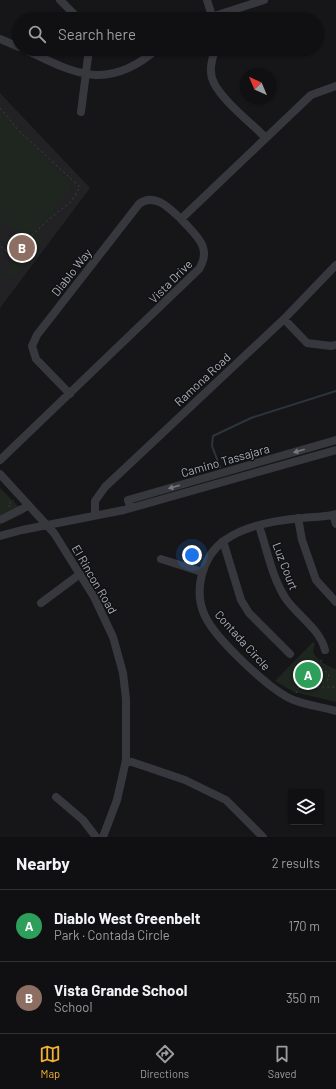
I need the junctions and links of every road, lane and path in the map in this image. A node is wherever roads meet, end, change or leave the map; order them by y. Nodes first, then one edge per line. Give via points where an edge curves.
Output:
1 (60, 0) edge
2 (208, 0) edge
3 (264, 0) edge
4 (72, 12) edge
5 (209, 12) edge
6 (228, 12) edge
7 (0, 40) edge
8 (12, 44) edge
9 (38, 56) edge
10 (88, 56) edge
11 (149, 56) edge
12 (213, 56) edge
13 (86, 75) junction
14 (336, 86) edge
15 (0, 108) edge
16 (81, 112) dead end
17 (266, 138) junction
18 (181, 219) junction
19 (0, 246) edge
20 (336, 266) edge
21 (284, 319) junction
22 (336, 345) edge
23 (70, 394) junction
24 (336, 440) edge
25 (336, 450) edge
26 (0, 460) edge
27 (0, 474) edge
28 (28, 506) junction
29 (130, 508) junction
30 (335, 514) edge
31 (95, 515) junction
32 (298, 518) junction
33 (2, 519) dead end
34 (336, 524) edge
35 (45, 525) junction
36 (259, 526) junction
37 (0, 536) edge
38 (224, 541) junction
39 (161, 559) dead end
40 (202, 572) junction
41 (80, 574) junction
42 (336, 602) edge
43 (41, 603) dead end
44 (326, 650) joint
45 (290, 654) dead end
46 (336, 687) edge
47 (314, 688) junction
48 (296, 694) dead end
49 (336, 711) edge
50 (126, 760) junction
51 (56, 797) dead end
52 (114, 810) junction
53 (96, 837) edge
54 (103, 837) edge
55 (263, 837) edge

1 - 4 street
2 - 5 street
3 - 6 street
7 - 8 street
9 - 13 street
10 - 13 street
11 - 13 street via 126,70
12 - 17 street via 213,82
13 - 16 street
14 - 17 street via 311,95
15 - 19 path via 20,131 80,187 71,202 30,237 16,257
17 - 18 street
18 - 23 street, Vista Drive via 201,242 205,250 205,260 191,278
18 - 23 street, Diablo Way via 156,200 143,201 37,335 32,346 36,359
20 - 21 street, Ramona Road
21 - 22 street via 307,343
21 - 31 street, Ramona Road via 104,487 95,501
23 - 26 street, Vista Drive
24 -> 29 street, Camino Tassajara via 128,500
25 - 29 street, Camino Tassajara
27 - 28 street, El Rincon Road
28 - 33 street
28 - 35 street, El Rincon Road
29 - 31 street, Camino Tassajara
30 - 32 street, Contada Circle
30 - 34 street
31 - 35 street, Camino Tassajara
32 - 36 street, Contada Circle
32 - 42 street via 316,580
35 - 37 street, Camino Tassajara
35 - 41 street, El Rincon Road via 54,534
36 - 38 street, Contada Circle via 236,533
36 - 44 street, Luz Court via 286,599 319,636
38 - 40 street, Contada Circle via 214,550
38 - 45 street via 241,600 249,613
39 - 40 street
40 - 49 street, Contada Circle via 200,596 207,621 264,682 289,698
41 - 43 street
41 - 50 street, El Rincon Road via 109,627 118,655 126,699
44 - 47 path via 319,665 328,673 329,679
46 - 47 path
47 - 48 path via 299,687
50 - 52 street, El Rincon Road via 123,782
50 - 55 street via 185,780 226,800
51 - 53 street via 83,820
52 - 53 street
52 - 54 street, El Rincon Road

